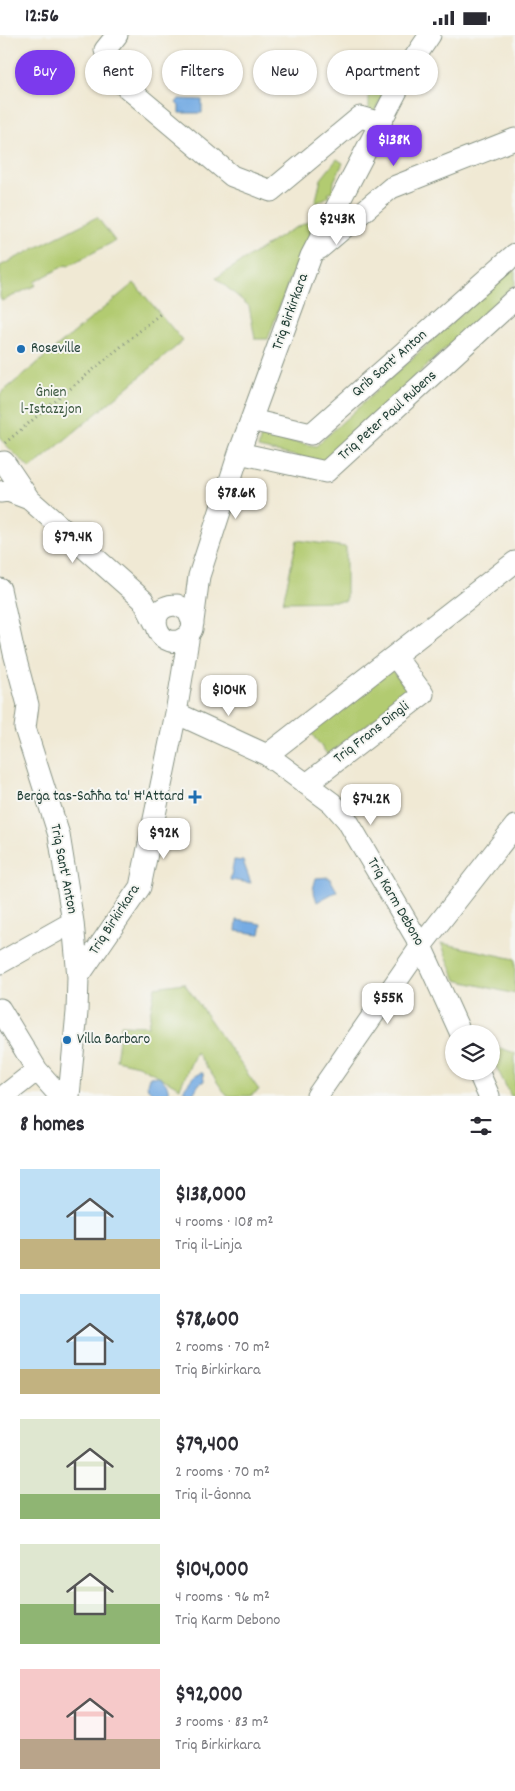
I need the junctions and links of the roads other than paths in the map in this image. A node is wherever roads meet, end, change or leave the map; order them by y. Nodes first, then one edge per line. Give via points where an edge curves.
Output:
1 (117, 35) edge
2 (430, 35) edge
3 (381, 123) junction
4 (515, 139) edge
5 (515, 254) edge
6 (311, 256) junction
7 (515, 299) edge
8 (251, 420) junction
9 (239, 453) junction
10 (2, 454) edge
11 (0, 492) edge
12 (29, 499) junction
13 (515, 562) edge
14 (199, 576) junction
15 (0, 589) edge
16 (167, 619) junction
17 (191, 628) junction
18 (395, 656) junction
19 (176, 713) junction
20 (266, 755) junction
21 (307, 784) junction
22 (515, 826) edge
23 (72, 922) junction
24 (421, 946) junction
25 (0, 963) edge
26 (78, 977) junction
27 (0, 1009) edge
28 (457, 1025) edge
29 (37, 1070) junction
30 (482, 1080) edge
31 (322, 1089) edge
32 (4, 1096) edge
33 (60, 1096) edge
34 (69, 1096) edge
35 (301, 1096) edge
36 (489, 1096) edge

1 - 3 street via 105,49 112,75 232,176 271,191 360,117
2 - 3 street, Triq Birkirkara via 413,60
3 - 6 street, Triq Birkirkara
4 - 6 street via 391,187
5 - 8 street, Qrib Sant' Anton via 310,434
6 - 8 street, Triq Birkirkara
7 - 9 street, Triq Peter Paul Rubens via 326,472
8 - 9 street, Triq Birkirkara
9 - 14 street, Triq Birkirkara
10 - 12 street
11 - 12 street via 8,491
12 - 16 street
13 - 18 street
14 - 16 street, Triq Birkirkara
14 - 17 street, Triq Birkirkara
15 - 23 street, Triq Sant' Anton via 28,705 26,728 58,835
16 - 17 street via 188,611
16 - 17 street via 179,641
16 - 19 street, Triq Birkirkara
17 - 19 street, Triq Birkirkara
18 - 20 street
18 - 21 street, Triq Frans Dingli via 423,694
19 - 20 street, Triq Karm Debono
19 - 26 street, Triq Birkirkara via 140,887
20 - 21 street, Triq Karm Debono
21 - 24 street, Triq Karm Debono via 332,803 347,820
22 - 24 street
23 - 25 street
23 - 26 street, Triq Sant' Anton
24 - 28 street, Triq Karm Debono
24 - 31 street
26 - 34 street, Triq Sant' Anton
27 - 29 street
29 - 32 street
29 - 33 street
30 - 36 street
31 - 35 street

